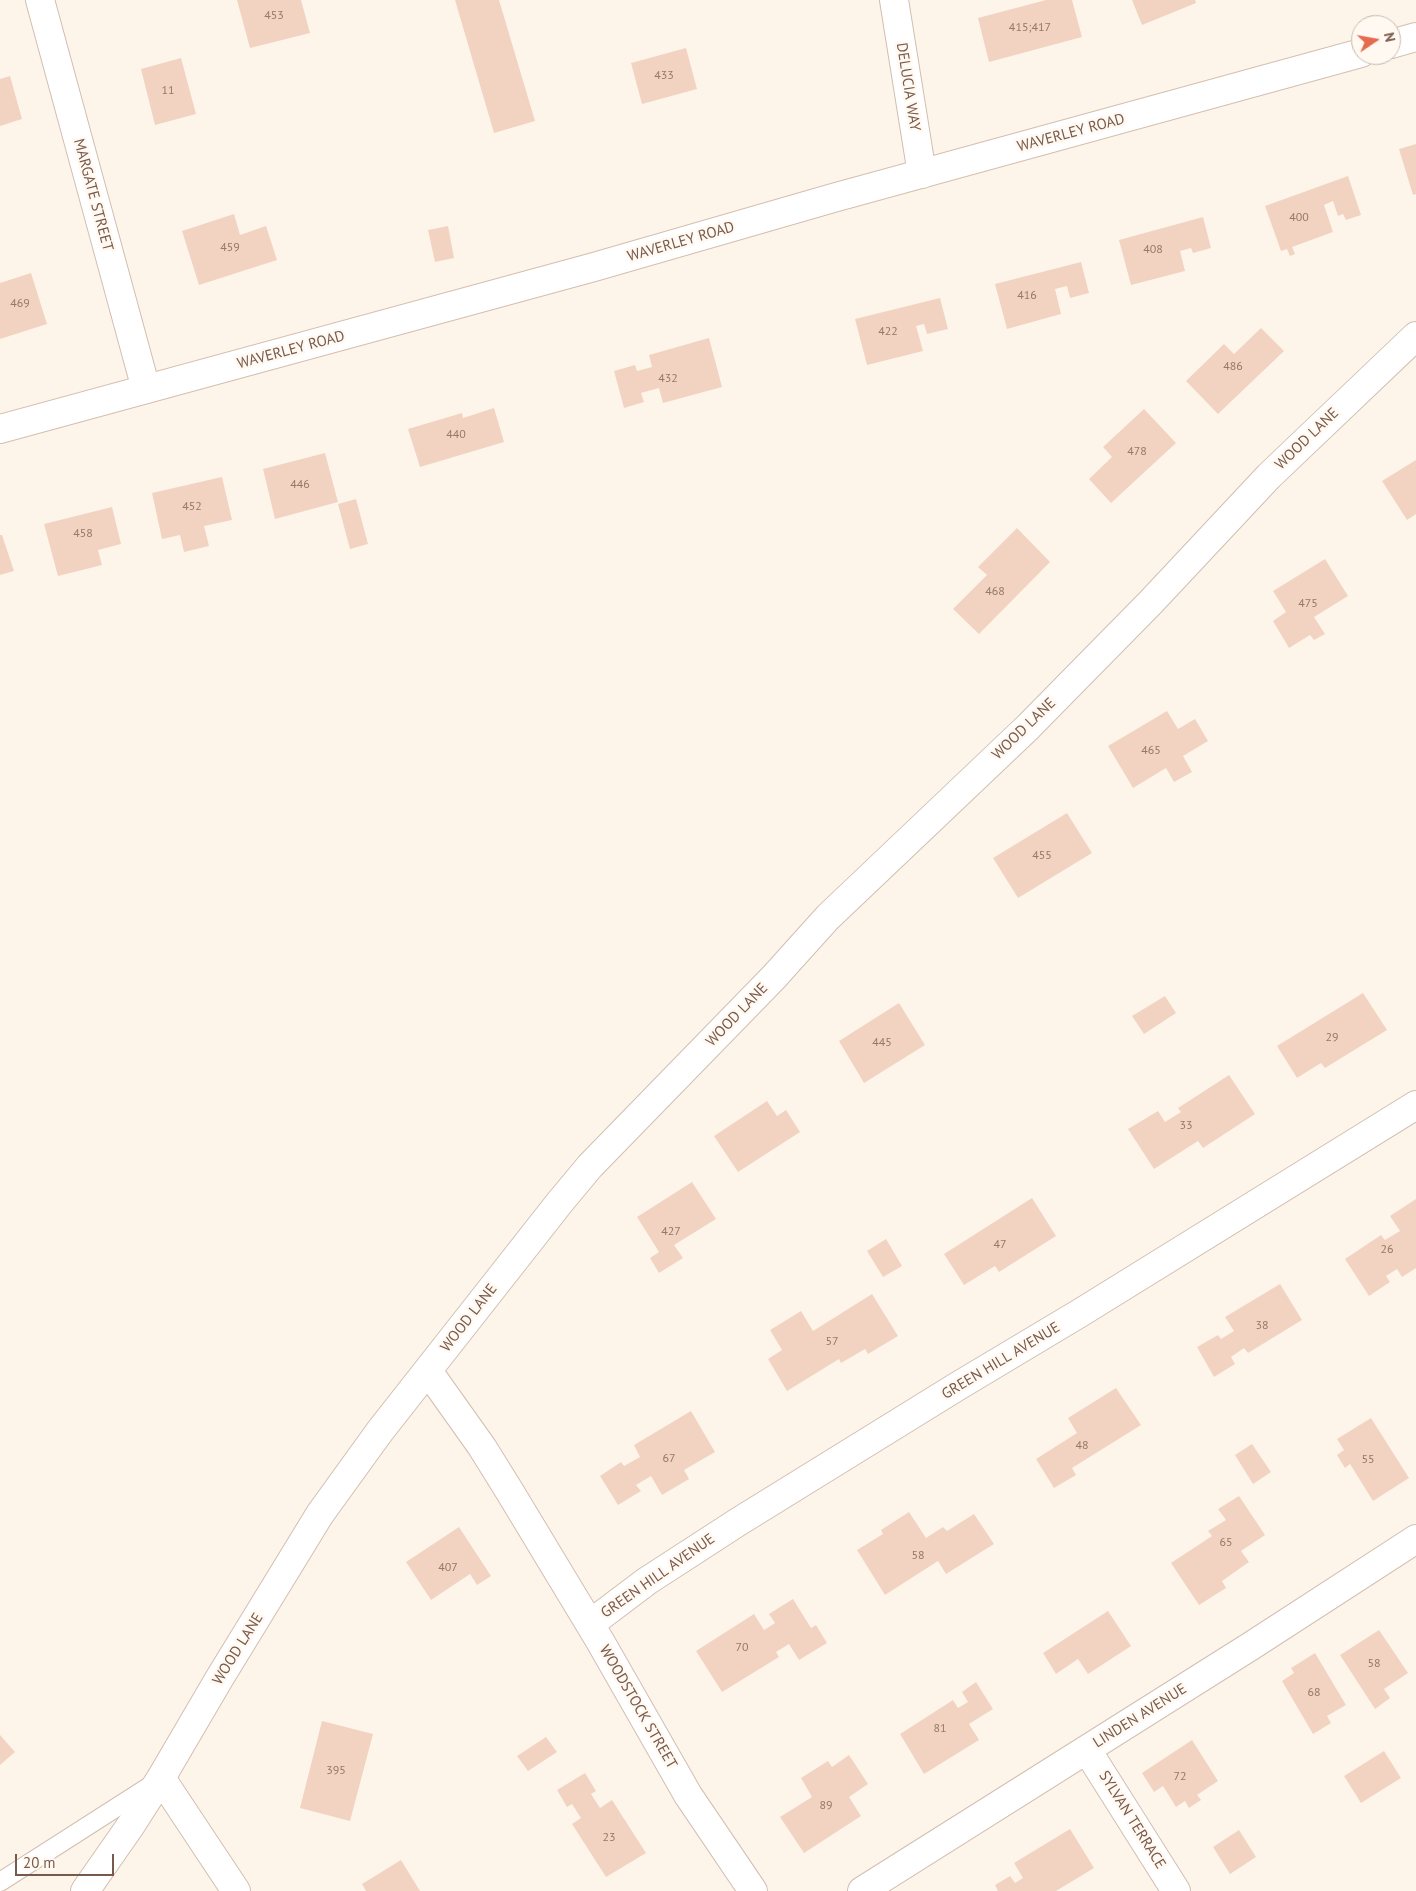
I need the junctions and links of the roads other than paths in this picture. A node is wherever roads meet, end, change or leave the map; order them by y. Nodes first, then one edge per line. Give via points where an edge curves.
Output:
1 (40, 0) edge
2 (894, 0) edge
3 (1416, 37) edge
4 (1401, 41) edge
5 (1351, 56) edge
6 (922, 174) junction
7 (1416, 336) edge
8 (146, 389) junction
9 (0, 429) edge
10 (1416, 1105) edge
11 (428, 1371) junction
12 (1416, 1539) edge
13 (590, 1624) junction
14 (1087, 1750) junction
15 (161, 1778) junction
16 (0, 1882) edge
17 (85, 1891) edge
18 (236, 1891) edge
19 (752, 1891) edge
20 (862, 1891) edge
21 (1176, 1891) edge

1 - 8 street, MARGATE STREET
2 - 6 street, DELUCIA WAY
3 - 4 street
5 - 6 street, WAVERLEY ROAD
6 - 8 street, WAVERLEY ROAD via 600,266
7 - 11 street, WOOD LANE via 1269,476 1028,727 828,917 590,1166
8 - 9 street, WAVERLEY ROAD
10 - 13 street, GREEN HILL AVENUE via 738,1522 647,1580
11 - 13 street, WOODSTOCK STREET via 482,1447
11 - 15 street, WOOD LANE via 380,1430 320,1514
12 - 14 street, LINDEN AVENUE
13 - 19 street, WOODSTOCK STREET via 688,1795
14 - 20 street, LINDEN AVENUE
14 - 21 street, SYLVAN TERRACE
15 - 16 lane, WOOD LANE
15 - 17 street, WOOD LANE
15 - 18 street

